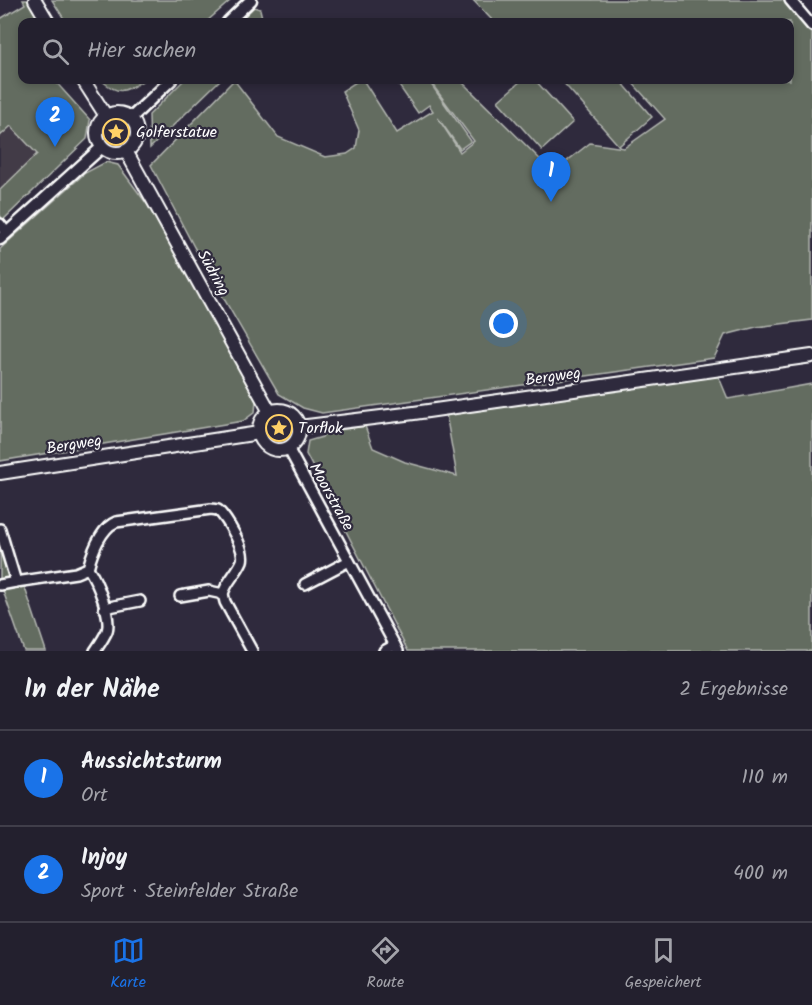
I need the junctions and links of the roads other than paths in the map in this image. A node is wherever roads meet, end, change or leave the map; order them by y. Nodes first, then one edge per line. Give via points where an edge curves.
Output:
1 (35, 0) edge
2 (251, 0) edge
3 (790, 0) edge
4 (46, 18) edge
5 (232, 18) edge
6 (812, 26) edge
7 (86, 84) edge
8 (167, 84) edge
9 (106, 116) junction
10 (130, 119) junction
11 (102, 147) junction
12 (126, 151) junction
13 (2, 232) edge
14 (812, 356) edge
15 (270, 412) junction
16 (299, 427) junction
17 (259, 433) junction
18 (288, 448) junction
19 (0, 473) edge
20 (0, 529) edge
21 (349, 561) junction
22 (88, 568) junction
23 (16, 582) junction
24 (305, 584) dead end
25 (0, 585) edge
26 (223, 594) junction
27 (180, 596) dead end
28 (140, 601) dead end
29 (104, 608) junction
30 (396, 648) edge
31 (95, 651) edge
32 (252, 651) edge
33 (384, 651) edge

1 - 4 main road
2 - 5 street
3 - 6 street
7 - 9 main road
8 - 10 street
9 - 10 main road via 117,113
9 - 11 main road via 97,134
10 - 12 main road via 136,127 136,137
11 - 12 main road via 113,153
11 - 13 street
12 - 15 main road, Südring
14 - 16 main road, Bergweg
15 - 16 main road via 287,411
15 - 17 main road via 262,419
16 - 18 main road via 296,440
17 - 18 main road via 268,447
17 - 19 main road, Bergweg
18 - 21 street, Moorstraße
20 - 23 street
21 - 24 street
21 - 30 street, Moorstraße
22 - 23 street
22 - 26 street via 110,524 218,510 243,557
22 - 29 street
23 - 25 street
26 - 27 street via 209,591
26 - 32 street
28 - 29 street
29 - 31 street via 107,631
30 - 33 street

